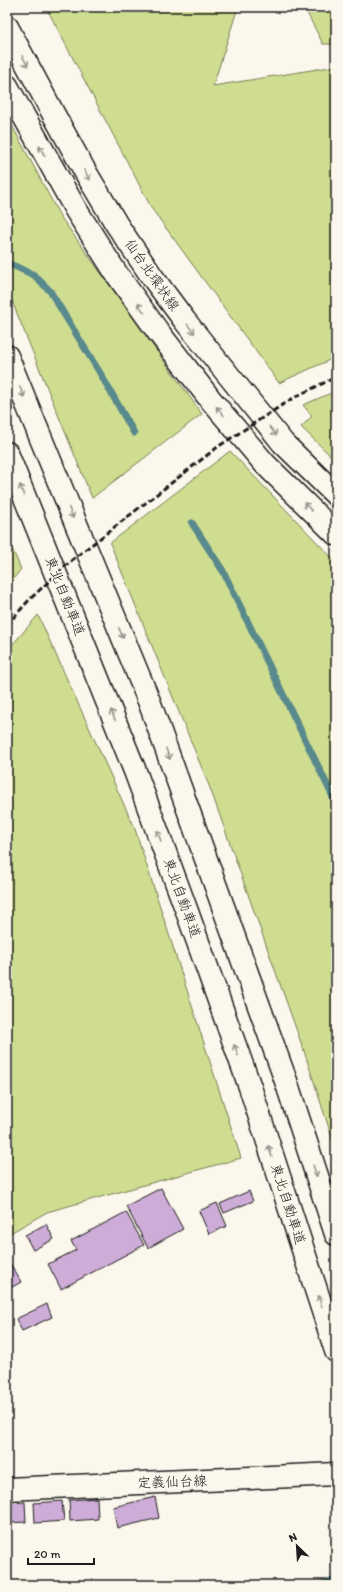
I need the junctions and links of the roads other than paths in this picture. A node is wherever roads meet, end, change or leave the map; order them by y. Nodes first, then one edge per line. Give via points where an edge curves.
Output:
1 (7, 26) edge
2 (7, 86) edge
3 (7, 356) edge
4 (7, 453) edge
5 (336, 495) edge
6 (336, 534) edge
7 (336, 1234) edge
8 (336, 1351) edge
9 (336, 1474) edge
10 (7, 1489) edge

1 -> 5 main road, 仙台北環状線 via 90,180 153,278 184,321 283,443
6 -> 2 main road, 仙台北環状線 via 265,464 159,333 116,273 76,210
3 -> 7 main road via 149,701 286,1081
8 -> 4 main road, 東北自動車道 via 250,1087 135,771
9 - 10 main road, 定義仙台線

